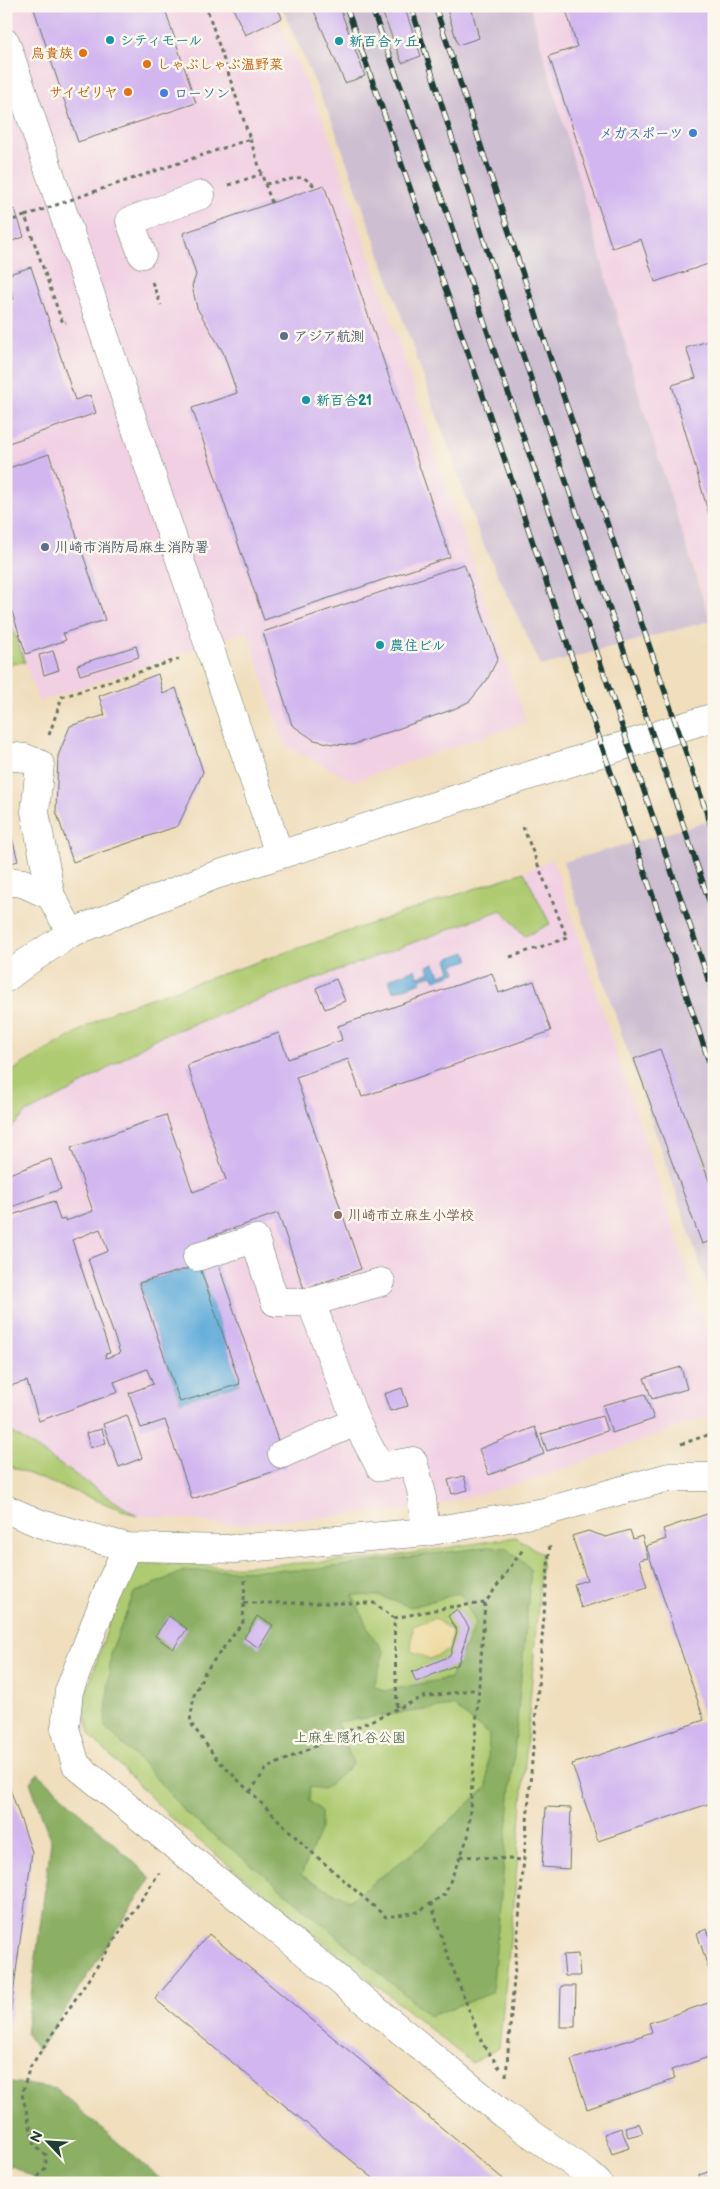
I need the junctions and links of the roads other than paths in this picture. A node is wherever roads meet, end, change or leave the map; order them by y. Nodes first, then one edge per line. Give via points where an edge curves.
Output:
1 (6, 43) edge
2 (201, 195) dead end
3 (142, 254) dead end
4 (714, 717) edge
5 (6, 756) edge
6 (279, 854) junction
7 (6, 881) edge
8 (51, 896) junction
9 (71, 933) junction
10 (6, 978) edge
11 (197, 1257) dead end
12 (381, 1282) dead end
13 (311, 1302) junction
14 (356, 1422) junction
15 (282, 1454) dead end
16 (714, 1480) edge
17 (6, 1509) edge
18 (426, 1532) junction
19 (127, 1547) junction
20 (598, 2183) edge

1 - 6 street
2 - 3 street via 130,221
4 - 6 street
5 - 8 street via 40,764 35,812
6 - 9 street via 213,876
7 - 8 street via 23,883
8 - 9 street
9 - 10 street
11 - 13 street via 255,1239 274,1302
12 - 13 street
13 - 14 street
14 - 15 street
14 - 18 street via 380,1466 413,1461 421,1490
16 - 18 street via 709,1477 669,1477 544,1512
17 - 19 street via 41,1524
18 - 19 street via 247,1548
19 - 20 street via 69,1691 65,1728 76,1765 503,2114

